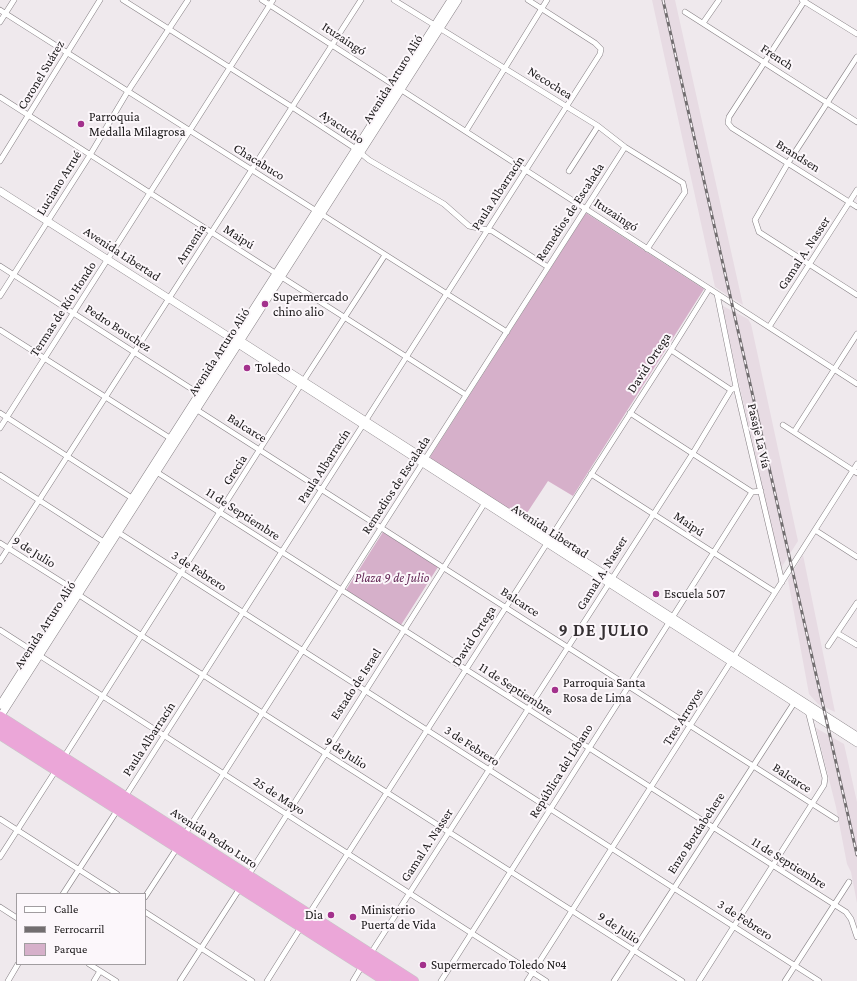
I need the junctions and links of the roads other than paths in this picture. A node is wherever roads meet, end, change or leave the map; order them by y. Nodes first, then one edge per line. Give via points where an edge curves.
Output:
1 (14, 0) edge
2 (100, 0) edge
3 (123, 0) edge
4 (188, 0) edge
5 (262, 0) edge
6 (273, 0) edge
7 (361, 0) edge
8 (394, 0) edge
9 (451, 0) edge
10 (458, 0) edge
11 (528, 0) edge
12 (547, 0) edge
13 (719, 0) edge
14 (804, 0) edge
15 (270, 5) junction
16 (542, 9) junction
17 (0, 10) edge
18 (685, 12) dead end
19 (6, 13) junction
20 (0, 22) edge
21 (703, 23) junction
22 (437, 27) junction
23 (168, 29) junction
24 (857, 34) edge
25 (332, 45) junction
26 (67, 53) junction
27 (857, 57) edge
28 (765, 62) junction
29 (231, 68) junction
30 (505, 68) junction
31 (399, 88) junction
32 (128, 91) junction
33 (0, 97) edge
34 (828, 103) junction
35 (292, 107) junction
36 (567, 107) junction
37 (29, 116) junction
38 (857, 122) edge
39 (598, 126) junction
40 (466, 131) junction
41 (190, 132) junction
42 (625, 147) junction
43 (358, 151) junction
44 (90, 155) junction
45 (0, 161) edge
46 (788, 163) junction
47 (252, 170) junction
48 (526, 170) junction
49 (569, 171) dead end
50 (857, 190) edge
51 (0, 191) edge
52 (150, 193) junction
53 (849, 202) junction
54 (857, 207) edge
55 (585, 209) junction
56 (319, 213) junction
57 (48, 222) junction
58 (488, 229) junction
59 (212, 232) junction
60 (647, 249) junction
61 (385, 255) junction
62 (108, 260) junction
63 (809, 264) junction
64 (0, 266) edge
65 (548, 267) junction
66 (14, 275) junction
67 (279, 275) junction
68 (709, 288) junction
69 (447, 293) junction
70 (717, 294) junction
71 (857, 295) edge
72 (0, 296) edge
73 (169, 299) junction
74 (74, 313) junction
75 (345, 318) junction
76 (769, 327) junction
77 (0, 330) edge
78 (507, 332) junction
79 (857, 334) edge
80 (235, 341) junction
81 (671, 350) junction
82 (135, 352) junction
83 (406, 357) junction
84 (45, 358) junction
85 (834, 370) junction
86 (301, 383) junction
87 (857, 384) edge
88 (736, 387) junction
89 (731, 390) junction
90 (202, 395) junction
91 (466, 395) junction
92 (106, 397) junction
93 (194, 408) junction
94 (0, 413) edge
95 (630, 413) junction
96 (7, 418) junction
97 (364, 423) junction
98 (783, 425) dead end
99 (0, 428) edge
100 (794, 432) junction
101 (173, 440) junction
102 (261, 449) junction
103 (693, 453) junction
104 (67, 457) junction
105 (424, 462) junction
106 (857, 464) edge
107 (154, 470) junction
108 (855, 471) edge
109 (0, 474) edge
110 (591, 474) junction
111 (322, 488) junction
112 (761, 491) junction
113 (752, 492) junction
114 (40, 500) junction
115 (134, 500) junction
116 (486, 501) junction
117 (220, 512) junction
118 (653, 513) junction
119 (382, 527) junction
120 (815, 530) junction
121 (115, 531) junction
122 (548, 541) junction
123 (0, 543) edge
124 (107, 543) junction
125 (8, 548) junction
126 (282, 552) junction
127 (713, 554) junction
128 (857, 557) edge
129 (0, 561) edge
130 (444, 567) junction
131 (182, 574) junction
132 (610, 581) junction
133 (782, 582) junction
134 (74, 589) junction
135 (341, 590) junction
136 (775, 592) junction
137 (79, 595) junction
138 (857, 602) edge
139 (506, 607) junction
140 (243, 612) junction
141 (670, 619) junction
142 (0, 630) edge
143 (404, 630) junction
144 (837, 632) junction
145 (142, 636) junction
146 (857, 645) edge
147 (828, 646) dead end
148 (568, 647) junction
149 (303, 650) junction
150 (37, 654) junction
151 (733, 659) junction
152 (466, 669) junction
153 (203, 675) junction
154 (628, 685) junction
155 (365, 690) junction
156 (104, 697) junction
157 (796, 700) junction
158 (0, 705) edge
159 (528, 710) junction
160 (808, 711) junction
161 (263, 713) junction
162 (0, 717) edge
163 (0, 725) edge
164 (691, 725) junction
165 (427, 730) junction
166 (0, 735) edge
167 (165, 736) junction
168 (856, 738) edge
169 (588, 748) junction
170 (325, 753) junction
171 (64, 757) junction
172 (753, 765) junction
173 (56, 770) junction
174 (489, 770) junction
175 (224, 774) junction
176 (651, 788) junction
177 (387, 793) junction
178 (122, 803) junction
179 (813, 804) junction
180 (550, 809) junction
181 (287, 814) junction
182 (836, 819) dead end
183 (0, 820) edge
184 (713, 828) junction
185 (17, 831) junction
186 (449, 832) junction
187 (185, 834) junction
188 (176, 848) junction
189 (612, 849) junction
190 (348, 853) junction
191 (0, 857) edge
192 (773, 866) junction
193 (79, 870) junction
194 (510, 871) junction
195 (244, 881) junction
196 (849, 882) dead end
197 (674, 888) junction
198 (64, 893) edge
199 (114, 893) edge
200 (410, 893) junction
201 (146, 894) edge
202 (834, 904) junction
203 (0, 907) edge
204 (573, 911) junction
205 (146, 913) edge
206 (309, 914) junction
207 (16, 917) edge
208 (301, 927) junction
209 (734, 927) junction
210 (471, 932) junction
211 (857, 936) edge
212 (201, 948) junction
213 (634, 950) junction
214 (371, 953) junction
215 (17, 965) edge
216 (91, 965) edge
217 (362, 966) junction
218 (795, 966) junction
219 (100, 971) junction
220 (533, 973) junction
221 (8, 981) edge
222 (94, 981) edge
223 (116, 981) edge
224 (180, 981) edge
225 (252, 981) edge
226 (267, 981) edge
227 (353, 981) edge
228 (385, 981) edge
229 (400, 981) edge
230 (414, 981) edge
231 (441, 981) edge
232 (528, 981) edge
233 (546, 981) edge
234 (614, 981) edge
235 (682, 981) edge
236 (699, 981) edge
237 (785, 981) edge
238 (819, 981) edge

1 - 19 street
2 - 26 street, Coronel Suárez
3 - 23 street, Ayacucho
4 - 23 street, Luciano Arrué
5 - 15 street, Ituzaingó
6 - 15 street, Termas de Río Hondo
7 - 25 street, Armenia
8 - 22 street, Necochea
9 - 22 main road, Avenida Arturo Alió
10 - 22 main road, Avenida Arturo Alió
11 - 16 street
12 - 16 street
13 - 21 street
14 - 24 street
14 - 28 street
15 - 25 street, Ituzaingó
15 - 29 street, Termas de Río Hondo
16 - 30 street
16 - 36 street, Paula Albarracín via 601,49
17 - 19 street, Chacabuco
18 - 21 street, French
19 - 20 street
19 - 26 street, Chacabuco
21 - 28 street, French
22 - 30 street, Necochea
22 - 31 main road, Avenida Arturo Alió
23 - 29 street, Ayacucho
23 - 32 street, Luciano Arrué
25 - 31 street, Ituzaingó
25 - 35 street, Armenia
26 - 32 street, Chacabuco
26 - 37 street, Coronel Suárez
27 - 34 street
28 - 34 street, French
28 - 46 street, Brandsen via 729,117 728,123
29 - 35 street, Ayacucho
29 - 41 street, Termas de Río Hondo
30 - 36 street, Necochea
30 - 40 street
31 - 40 street, Ituzaingó
31 - 43 main road, Avenida Arturo Alió
32 - 41 street, Chacabuco
32 - 44 street, Luciano Arrué
33 - 37 street, Maipú
34 - 38 street, French
34 - 46 street
35 - 43 street, Ayacucho
35 - 47 street, Armenia
36 - 39 street, Necochea
36 - 48 street, Paula Albarracín
37 - 44 street, Maipú
37 - 45 street, Coronel Suárez
39 - 42 street, Necochea
39 - 49 street
40 - 48 street, Ituzaingó
41 - 47 street, Chacabuco
41 - 52 street, Termas de Río Hondo
42 - 55 street, Remedios de Escalada
42 - 60 street, Necochea via 685,186 685,192
43 - 56 main road, Avenida Arturo Alió
43 - 58 street, Ayacucho via 444,204 474,229
44 - 52 street, Maipú
44 - 57 street, Luciano Arrué
46 - 53 street, Brandsen
46 - 63 street via 756,215 755,225 759,232
47 - 56 street, Chacabuco
47 - 59 street, Armenia
48 - 55 street, Ituzaingó
48 - 58 street, Paula Albarracín
50 - 53 street, Gamal A. Nasser
51 - 57 main road, Avenida Libertad
52 - 59 street, Maipú
52 - 62 street, Termas de Río Hondo
53 - 54 street, Brandsen
53 - 63 street, Gamal A. Nasser
55 - 60 street, Ituzaingó
55 - 65 street, Remedios de Escalada
56 - 61 street, Chacabuco
56 - 67 main road, Avenida Arturo Alió
57 - 62 main road, Avenida Libertad
57 - 66 street, Luciano Arrué
58 - 65 street, Ayacucho
58 - 69 street, Paula Albarracín
59 - 67 street, Maipú
59 - 73 street, Armenia
60 - 68 street, Ituzaingó
61 - 69 street, Chacabuco
61 - 75 street, Grecia
62 - 73 main road, Avenida Libertad
62 - 74 street, Termas de Río Hondo
63 - 71 street
63 - 76 street, Gamal A. Nasser
64 - 66 street, Pedro Bouchez
65 - 78 street, Remedios de Escalada
66 - 72 street, Luciano Arrué
66 - 74 street, Pedro Bouchez
67 - 75 street, Maipú
67 - 80 main road, Avenida Arturo Alió
68 - 70 street, Ituzaingó
68 - 81 street, David Ortega
69 - 78 street, Chacabuco
69 - 83 street, Paula Albarracín
70 - 76 street, Ituzaingó
70 - 88 street, Pasaje La Vía
73 - 80 main road, Avenida Libertad
73 - 82 street, Armenia
74 - 82 street, Pedro Bouchez
74 - 84 street, Termas de Río Hondo
75 - 83 street, Maipú
75 - 86 street, Grecia
76 - 85 street, Ituzaingó
77 - 84 street
78 - 91 street, Remedios de Escalada
79 - 85 street
80 - 86 main road, Avenida Libertad
80 - 90 main road, Avenida Arturo Alió
81 - 89 street
81 - 95 street, David Ortega
82 - 90 street, Pedro Bouchez
82 - 92 street, Armenia
83 - 91 street, Maipú
83 - 97 street, Paula Albarracín
84 - 92 street
84 - 96 street, Termas de Río Hondo
85 - 87 street, Ituzaingó
85 - 100 street
86 - 97 main road, Avenida Libertad
86 - 102 street, Grecia
88 - 89 street, Gamal A. Nasser
88 - 112 street, Pasaje La Vía
89 - 103 street, Gamal A. Nasser
90 - 93 main road, Avenida Arturo Alió
91 - 105 street, Remedios de Escalada
92 - 101 street
92 - 104 street, Armenia
93 - 101 main road, Avenida Arturo Alió
93 - 102 street, Balcarce
94 - 96 street
95 - 103 street
95 - 110 street, David Ortega
96 - 99 street, Termas de Río Hondo
96 - 104 street
97 - 105 main road, Avenida Libertad
97 - 111 street, Paula Albarracín
98 - 100 street
100 - 108 street
101 - 107 main road, Avenida Arturo Alió
102 - 111 street, Balcarce
102 - 117 street, Grecia
103 - 113 street
103 - 118 street, Gamal A. Nasser
104 - 114 street, Armenia
104 - 115 street
105 - 116 main road, Avenida Libertad
105 - 119 street, Remedios de Escalada
106 - 108 street, Tres Arroyos
107 - 115 main road, Avenida Arturo Alió
107 - 117 street, 11 de Septiembre
108 - 120 street, Tres Arroyos
109 - 114 street
110 - 118 street, Maipú
110 - 122 street, David Ortega
111 - 119 street, Balcarce
111 - 126 street, Paula Albarracín
112 - 113 street
112 - 133 street, Pasaje La Vía
113 - 127 street, República del Líbano
114 - 124 street
114 - 125 street, Armenia
115 - 121 main road, Avenida Arturo Alió
116 - 122 main road, Avenida Libertad
116 - 130 street, Estado de Israel
117 - 126 street, 11 de Septiembre
117 - 131 street, Grecia
118 - 127 street, Maipú
118 - 132 street, Gamal A. Nasser
119 - 130 street, Balcarce
119 - 135 street, Remedios de Escalada
120 - 128 street
120 - 133 street, Tres Arroyos
121 - 124 main road, Avenida Arturo Alió
121 - 131 street, 3 de Febrero
122 - 132 main road, Avenida Libertad
122 - 139 street, David Ortega
123 - 125 street, 9 de Julio
124 - 134 main road, Avenida Arturo Alió
124 - 137 main road, Avenida Arturo Alió
125 - 129 street, Armenia
125 - 134 street, 9 de Julio
126 - 135 street, 11 de Septiembre
126 - 140 street, Paula Albarracín
127 - 136 street, Maipú
127 - 141 street, República del Líbano
130 - 139 street, Balcarce
130 - 143 street, Estado de Israel
131 - 140 street, 3 de Febrero
131 - 145 street, Grecia
132 - 141 main road, Avenida Libertad
132 - 148 street, Gamal A. Nasser
133 - 136 street, Tres Arroyos
134 - 137 street, 9 de Julio
134 - 150 main road, Avenida Arturo Alió
135 - 143 street, 11 de Septiembre
135 - 149 street, Remedios de Escalada
136 - 151 street, Tres Arroyos
137 - 145 street, 9 de Julio
137 - 150 main road, Avenida Arturo Alió
138 - 144 street
139 - 148 street, Balcarce
139 - 152 street, David Ortega
140 - 149 street, 3 de Febrero
140 - 153 street, Paula Albarracín
141 - 151 main road, Avenida Libertad
141 - 154 street, República del Líbano
142 - 150 street, 25 de Mayo
143 - 152 street, 11 de Septiembre
143 - 155 street, Estado de Israel
144 - 146 street
144 - 147 street
145 - 153 street, 9 de Julio
145 - 156 street, Grecia
148 - 154 street, Balcarce
148 - 159 street, Gamal A. Nasser
149 - 155 street, 3 de Febrero
149 - 161 street, Remedios de Escalada
150 - 156 street, 25 de Mayo
150 - 158 main road, Avenida Arturo Alió
150 - 162 main road, Avenida Arturo Alió
151 - 157 main road, Avenida Libertad
151 - 164 street, Tres Arroyos
152 - 159 street, 11 de Septiembre
152 - 165 street, David Ortega
153 - 161 street, 9 de Julio
153 - 167 street, Paula Albarracín
154 - 164 street, Balcarce
154 - 169 street, República del Líbano
155 - 165 street, 3 de Febrero
155 - 170 street, Estado de Israel
156 - 167 street, 25 de Mayo
156 - 171 street, Grecia
157 - 160 main road, Avenida Libertad
157 - 168 main road, Avenida Libertad
157 - 172 street, Enzo Bordabehere
159 - 169 street, 11 de Septiembre
159 - 174 street, Gamal A. Nasser
160 - 168 main road, Avenida Libertad
160 - 179 street via 825,780
161 - 170 street, 9 de Julio
161 - 175 street, Remedios de Escalada
162 - 171 highway, Avenida Pedro Luro
163 - 178 highway, Avenida Pedro Luro
164 - 172 street, Balcarce
164 - 176 street, Tres Arroyos
165 - 174 street, 3 de Febrero
165 - 177 street, David Ortega
166 - 173 highway, Avenida Pedro Luro
167 - 175 street, 25 de Mayo
167 - 178 street, Paula Albarracín
169 - 176 street, 11 de Septiembre
169 - 180 street, República del Líbano
170 - 177 street, 9 de Julio
170 - 181 street, Estado de Israel
171 - 178 highway, Avenida Pedro Luro
172 - 179 street, Balcarce
172 - 184 street, Enzo Bordabehere
173 - 178 highway, Avenida Pedro Luro
173 - 185 street
174 - 180 street, 3 de Febrero
174 - 186 street, Gamal A. Nasser
175 - 181 street, 25 de Mayo
175 - 187 street, Remedios de Escalada
176 - 184 street, 11 de Septiembre
176 - 189 street, Tres Arroyos
177 - 186 street, 9 de Julio
177 - 190 street, David Ortega
178 - 187 highway, Avenida Pedro Luro
178 - 188 highway, Avenida Pedro Luro
178 - 193 street, Paula Albarracín
178 - 195 highway, Avenida Pedro Luro
179 - 182 street, Balcarce
179 - 192 street
180 - 189 street, 3 de Febrero
180 - 194 street, República del Líbano
181 - 190 street, 25 de Mayo
181 - 195 street, Estado de Israel
183 - 185 street
184 - 192 street, 11 de Septiembre
184 - 197 street, Enzo Bordabehere
185 - 191 street
185 - 193 street
186 - 194 street, 9 de Julio
186 - 200 street, Gamal A. Nasser
187 - 195 highway, Avenida Pedro Luro
188 - 195 highway, Avenida Pedro Luro
188 - 201 street
189 - 197 street, 3 de Febrero
189 - 204 street, Tres Arroyos
190 - 200 street, 25 de Mayo
190 - 206 street, David Ortega
192 - 202 street, 11 de Septiembre
192 - 209 street
193 - 198 street, Paula Albarracín
193 - 199 street
194 - 204 street, 9 de Julio
194 - 210 street, República del Líbano
195 - 206 highway, Avenida Pedro Luro
195 - 208 highway, Avenida Pedro Luro
195 - 212 street, Estado de Israel
195 - 229 highway, Avenida Pedro Luro
196 - 202 street
197 - 209 street, 3 de Febrero
197 - 213 street, Enzo Bordabehere
200 - 210 street, 25 de Mayo
200 - 214 street, Gamal A. Nasser
202 - 211 street, 11 de Septiembre via 849,915
202 - 218 street
203 - 207 street
204 - 213 street, 9 de Julio
204 - 220 street, Tres Arroyos
205 - 212 street
206 - 214 highway, Avenida Pedro Luro
208 - 217 highway, Avenida Pedro Luro
208 - 226 street
209 - 218 street, 3 de Febrero
209 - 236 street
210 - 220 street, 25 de Mayo
210 - 231 street, República del Líbano
212 - 224 street, Estado de Israel
212 - 225 street
213 - 234 street, Enzo Bordabehere
213 - 235 street, 9 de Julio
214 - 230 highway, Avenida Pedro Luro
215 - 221 street
216 - 219 street
217 - 227 street
217 - 228 highway, Avenida Pedro Luro
218 - 237 street
218 - 238 street, 3 de Febrero
219 - 222 street
219 - 223 street
220 - 232 street, Tres Arroyos
220 - 233 street, 25 de Mayo

